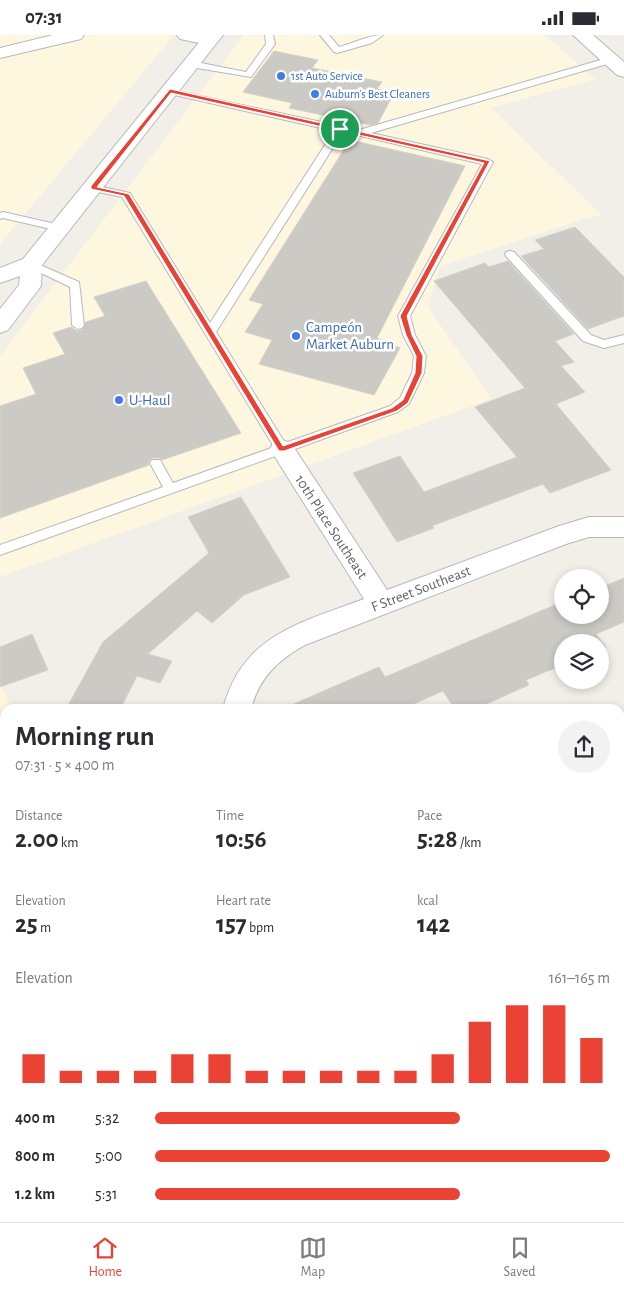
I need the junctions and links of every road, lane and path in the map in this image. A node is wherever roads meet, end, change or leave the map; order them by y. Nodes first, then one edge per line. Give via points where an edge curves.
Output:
1 (75, 35) edge
2 (186, 35) edge
3 (269, 35) edge
4 (324, 35) edge
5 (379, 35) edge
6 (582, 35) edge
7 (211, 38) edge
8 (0, 53) edge
9 (191, 64) junction
10 (618, 65) edge
11 (170, 91) junction
12 (340, 129) junction
13 (359, 133) junction
14 (93, 188) junction
15 (0, 216) edge
16 (60, 228) junction
17 (510, 255) dead end
18 (31, 265) junction
19 (0, 276) edge
20 (0, 325) edge
21 (78, 325) dead end
22 (210, 332) junction
23 (624, 339) edge
24 (282, 449) junction
25 (156, 463) dead end
26 (171, 490) junction
27 (624, 527) edge
28 (0, 550) edge
29 (381, 605) junction
30 (239, 700) edge

1 - 8 street
2 - 7 street
3 - 9 lane via 271,44 248,75
4 - 5 lane via 337,50
6 - 10 street
7 - 9 street
9 - 11 street
10 - 13 lane
11 - 12 lane
11 - 14 street
12 - 13 lane
12 - 22 lane
13 - 24 lane via 488,162 404,316 420,356 418,373 405,401 394,409
14 - 16 street
14 - 22 lane via 126,195
15 - 16 lane
16 - 18 street
17 - 23 lane via 587,338 604,344
18 - 19 street
18 - 20 street via 30,286
18 - 21 lane via 75,285
22 - 24 lane
24 - 26 lane
24 - 29 street, 10th Place Southeast
25 - 26 lane
26 - 28 lane
27 - 29 street, F Street Southeast via 595,527 571,532
29 - 30 street, F Street Southeast via 283,644 260,662

